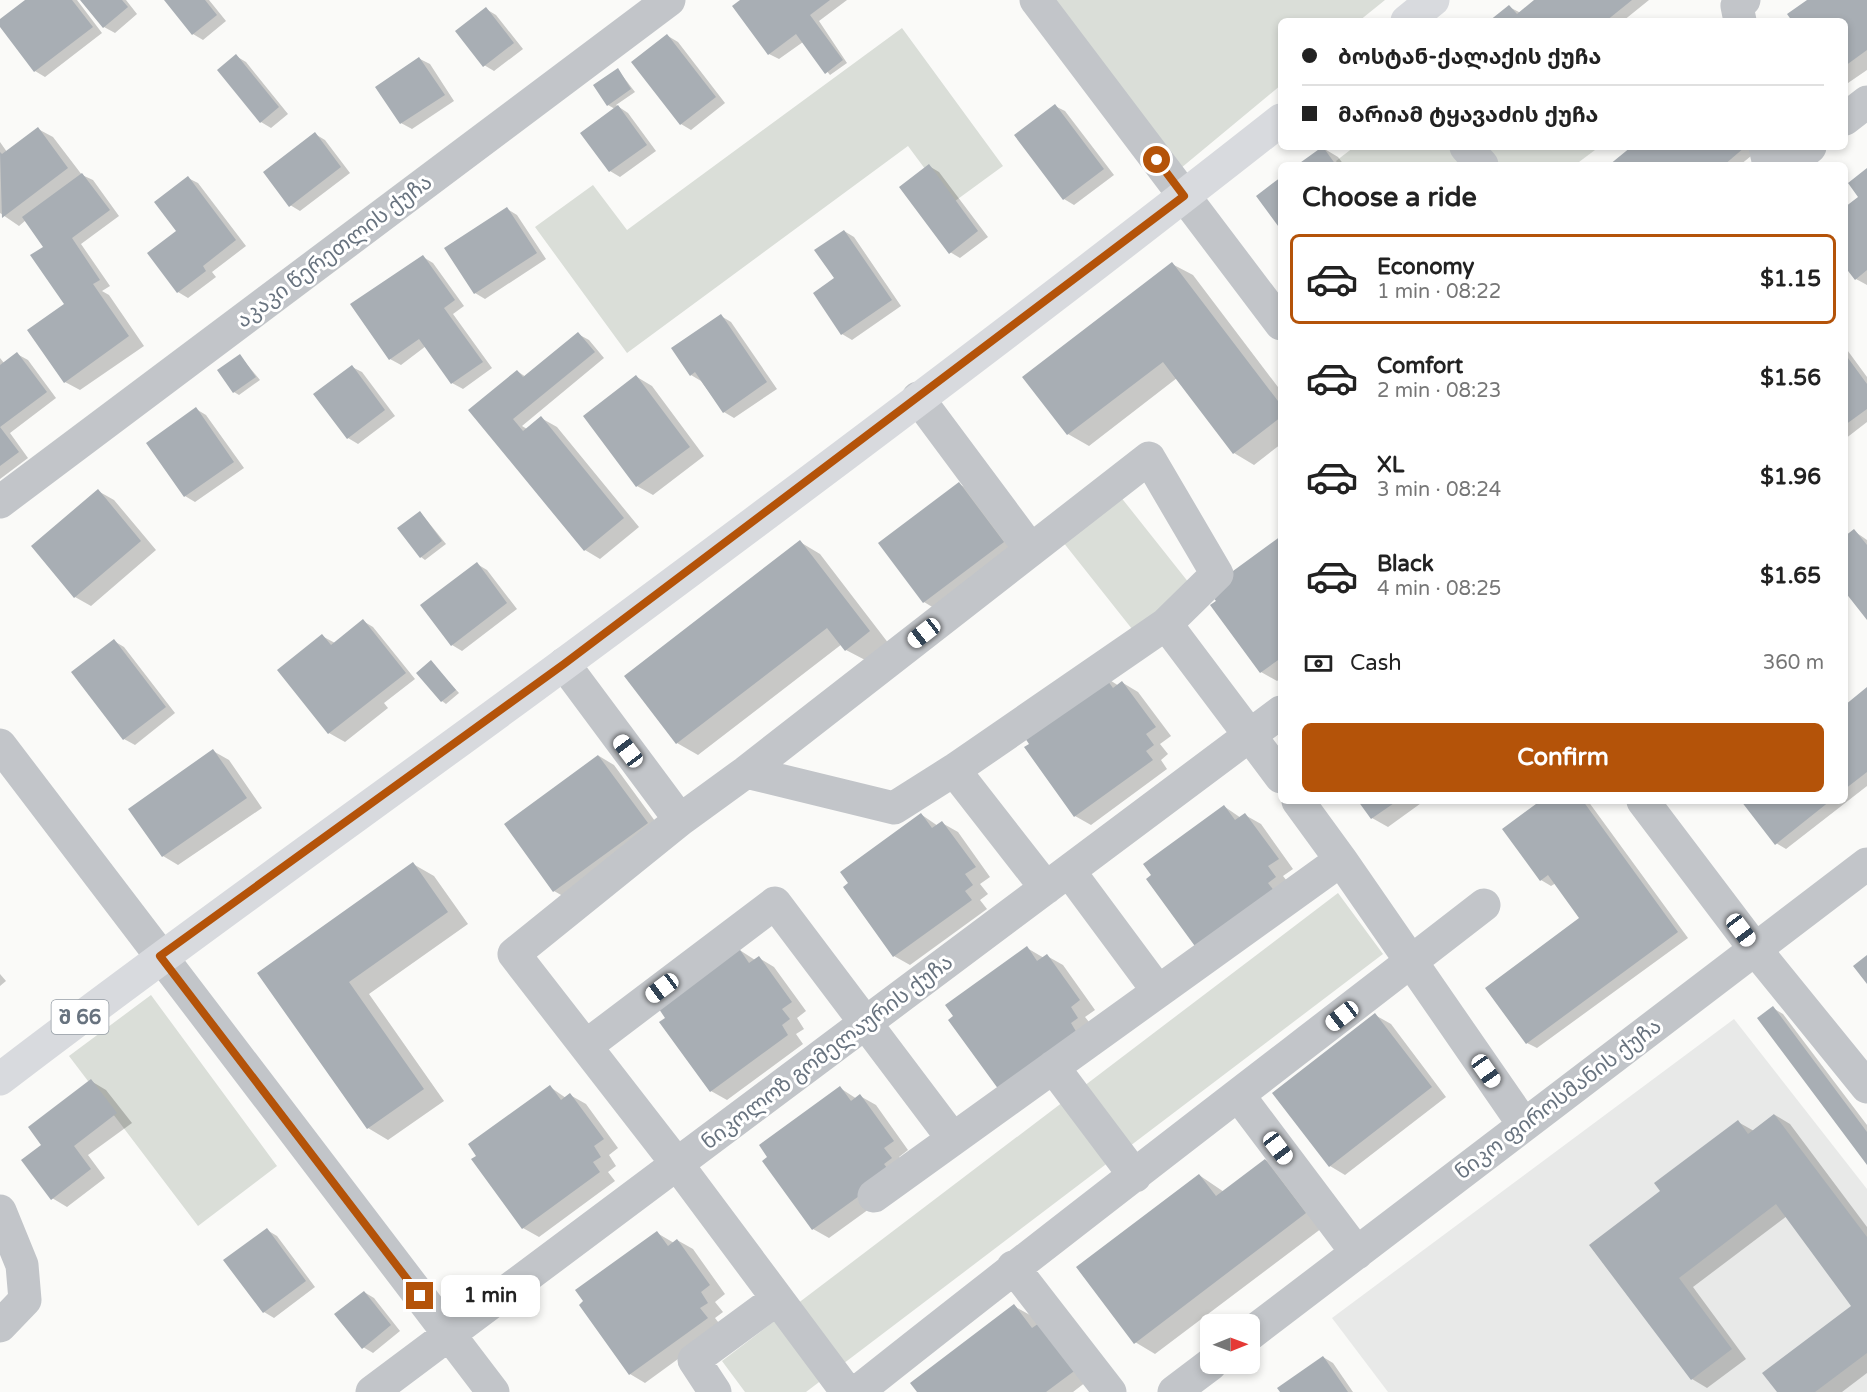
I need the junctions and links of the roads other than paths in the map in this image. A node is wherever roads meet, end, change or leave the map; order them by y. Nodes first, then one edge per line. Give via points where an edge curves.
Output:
1 (669, 0) edge
2 (1036, 0) edge
3 (1433, 0) edge
4 (1744, 0) edge
5 (1411, 18) edge
6 (1739, 18) edge
7 (1867, 102) edge
8 (1848, 117) edge
9 (1278, 122) edge
10 (1469, 150) edge
11 (1806, 150) edge
12 (1479, 162) edge
13 (1791, 162) edge
14 (1184, 196) junction
15 (1278, 320) edge
16 (918, 398) junction
17 (0, 502) edge
18 (1031, 550) junction
19 (1166, 624) junction
20 (564, 664) junction
21 (1278, 714) edge
22 (1251, 734) junction
23 (0, 745) edge
24 (954, 770) junction
25 (746, 772) junction
26 (1278, 773) edge
27 (1300, 804) edge
28 (1645, 804) edge
29 (680, 820) junction
30 (1341, 860) junction
31 (1867, 864) edge
32 (1057, 879) junction
33 (1484, 905) dead end
34 (1755, 949) junction
35 (160, 956) junction
36 (1411, 962) junction
37 (1158, 991) junction
38 (866, 1023) junction
39 (586, 1046) junction
40 (1053, 1067) junction
41 (0, 1078) edge
42 (1867, 1087) edge
43 (1239, 1096) junction
44 (1524, 1125) junction
45 (953, 1139) junction
46 (677, 1164) junction
47 (1135, 1176) junction
48 (874, 1196) dead end
49 (0, 1211) edge
50 (1357, 1253) junction
51 (1013, 1267) junction
52 (777, 1299) junction
53 (0, 1326) edge
54 (1260, 1326) edge
55 (448, 1333) junction
56 (1200, 1372) edge
57 (372, 1392) edge
58 (493, 1392) edge
59 (715, 1392) edge
60 (847, 1392) edge
61 (857, 1392) edge
62 (1110, 1392) edge
63 (1174, 1392) edge

1 - 17 street, აკაკი წერეთლის ქუჩა
2 - 14 street
3 - 5 main road
4 - 6 street via 1737,6
7 - 8 street
9 - 14 main road, შ 66
10 - 12 street
11 - 13 street
14 - 15 street
14 - 16 main road, შ 66
16 - 18 street
16 - 20 main road, შ 66
18 - 19 street via 1149,458 1217,574
18 - 25 street
19 - 22 street
19 - 24 street
20 - 29 street
20 - 35 main road, შ 66
21 - 22 street, ნიკოლოზ გომელაურის ქუჩა
22 - 26 street
22 - 32 street, ნიკოლოზ გომელაურის ქუჩა
23 - 35 street
24 - 25 street via 894,808
24 - 32 street
25 - 29 street
27 - 30 street
28 - 34 street
29 - 39 street via 514,954
30 - 36 street
30 - 37 street
31 - 34 street, ნიკო ფიროსმანის ქუჩა
32 - 37 street
32 - 38 street, ნიკოლოზ გომელაურის ქუჩა
33 - 36 street
34 - 42 street
34 - 44 street, ნიკო ფიროსმანის ქუჩა
35 - 41 main road, შ 66
35 - 55 street
36 - 43 street
36 - 44 street
37 - 40 street
38 - 39 street via 776,903
38 - 45 street
38 - 46 street, ნიკოლოზ გომელაურის ქუჩა
39 - 46 street
40 - 45 street
40 - 47 street
43 - 47 street
43 - 50 street
44 - 50 street, ნიკო ფიროსმანის ქუჩა
45 - 48 street
46 - 52 street
46 - 55 street, ნიკოლოზ გომელაურის ქუჩა
47 - 51 street
49 - 53 street via 22,1265 25,1300
50 - 54 street, ნიკო ფიროსმანის ქუჩა
51 - 61 street
51 - 62 street
52 - 59 street via 694,1360
52 - 60 street
55 - 57 street, ნიკოლოზ გომელაურის ქუჩა
55 - 58 street
56 - 63 street

